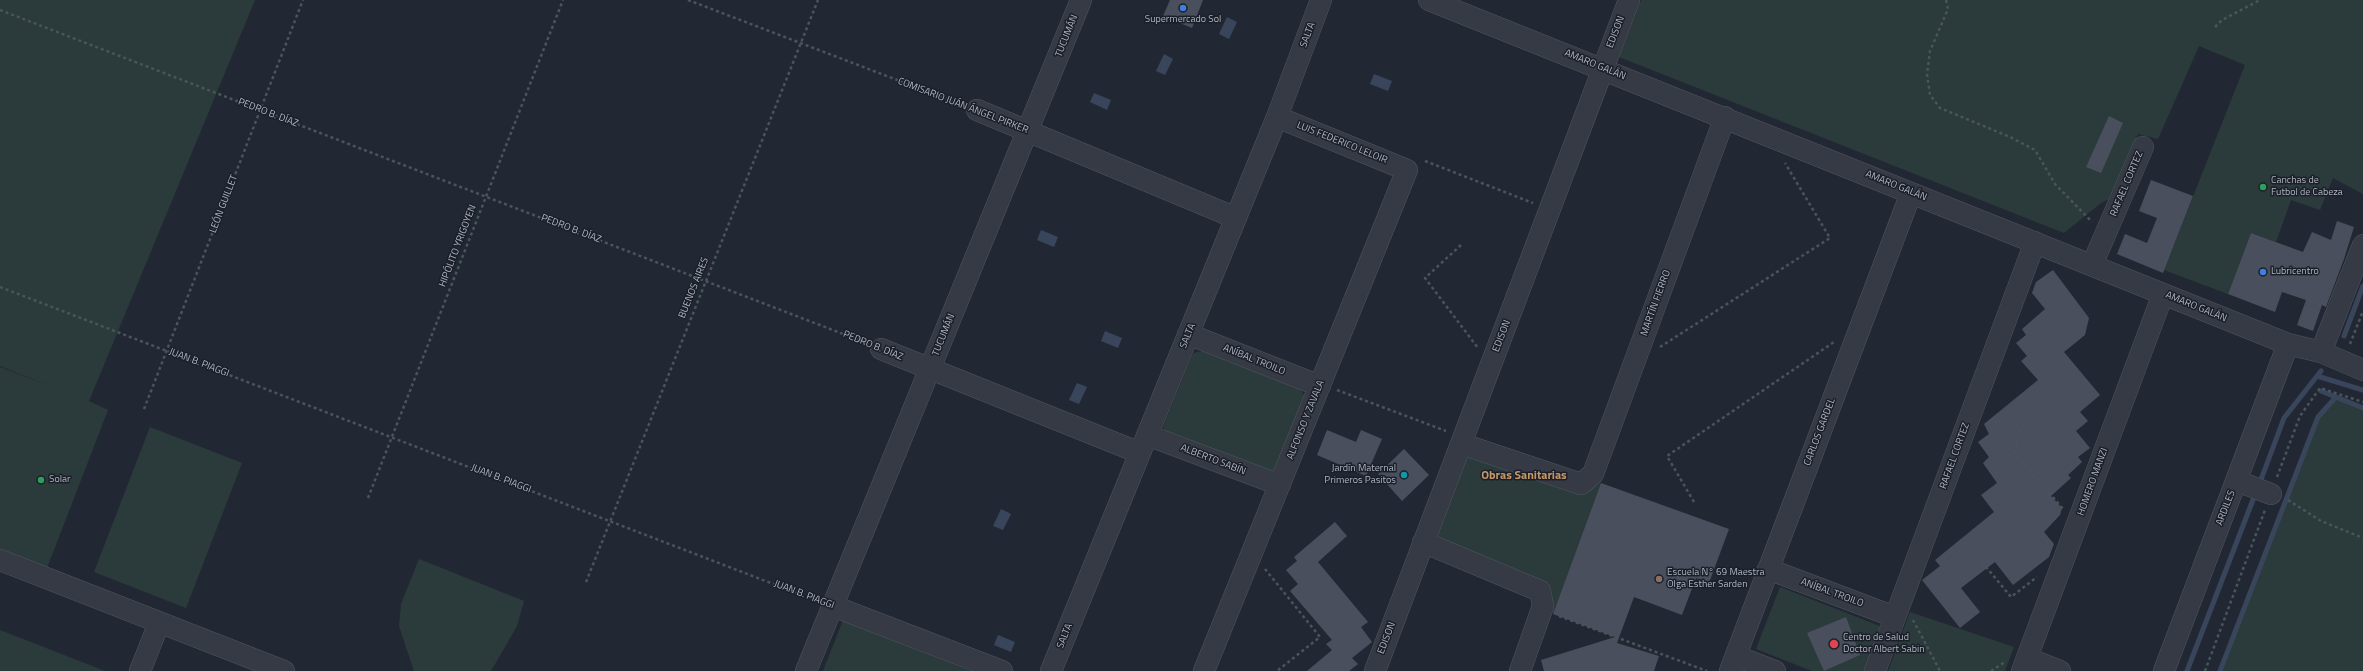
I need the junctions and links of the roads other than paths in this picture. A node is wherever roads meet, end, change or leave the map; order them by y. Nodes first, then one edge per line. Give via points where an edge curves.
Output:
1 (1081, 0) edge
2 (1322, 0) edge
3 (1429, 0) edge
4 (1629, 0) edge
5 (1602, 68) junction
6 (977, 110) road end
7 (1277, 117) junction
8 (1725, 117) junction
9 (1028, 131) junction
10 (2143, 147) dead end
11 (1416, 165) joint
12 (1911, 193) junction
13 (1236, 218) junction
14 (2035, 242) junction
15 (2363, 244) edge
16 (2092, 265) junction
17 (2163, 294) junction
18 (1188, 334) junction
19 (2288, 344) junction
20 (881, 349) road end
21 (2321, 352) junction
22 (930, 369) junction
23 (2363, 370) edge
24 (1326, 387) junction
25 (1456, 438) junction
26 (1143, 444) junction
27 (2237, 480) junction
28 (1280, 485) junction
29 (2270, 494) road end
30 (1423, 542) junction
31 (0, 560) edge
32 (1768, 569) junction
33 (833, 606) junction
34 (1902, 615) junction
35 (159, 623) junction
36 (2020, 663) edge
37 (1733, 664) edge
38 (140, 671) edge
39 (284, 671) edge
40 (806, 671) edge
41 (1002, 671) edge
42 (1051, 671) edge
43 (1204, 671) edge
44 (1375, 671) edge
45 (1520, 671) edge
46 (1775, 671) edge
47 (1875, 671) edge
48 (2060, 671) edge
49 (2164, 671) edge

1 - 9 street, TUCUMÁN
2 - 7 street, SALTA
3 - 5 street, AMARO GALÁN
4 - 5 street, EDISON
5 - 8 street, AMARO GALÁN
5 - 25 street, EDISON
6 - 9 street, COMISARIO JUÁN ÁNGEL PIRKER
7 - 11 street, LUIS FEDERICO LELOIR
7 - 13 street, SALTA
8 - 12 street, AMARO GALÁN
8 - 25 street, MARTÍN FIERRO via 1593,474 1581,484
9 - 13 street, COMISARIO JUÁN ÁNGEL PIRKER
9 - 22 street, TUCUMÁN
10 - 16 street, RAFAEL CORTEZ
11 - 24 street, ALFONSO Y ZAVALA
12 - 14 street, AMARO GALÁN
12 - 32 street, CARLOS GARDEL
13 - 18 street, SALTA
14 - 16 street, AMARO GALÁN
14 - 34 street, RAFAEL CORTEZ
15 - 21 street
16 - 17 street, AMARO GALÁN
17 - 19 street, AMARO GALÁN
17 - 36 street, HOMERO MANZI
18 - 24 street, ANÍBAL TROILO
18 - 26 street, SALTA
19 - 21 street, AMARO GALÁN
19 - 27 street, ARDILES
20 - 22 street, PEDRO B. DÍAZ
21 - 23 street, AMARO GALÁN
22 - 26 street, PEDRO B. DÍAZ
22 - 33 street, TUCUMÁN
24 - 28 street, ALFONSO Y ZAVALA
25 - 30 street, EDISON
26 - 28 street, ALBERTO SABÍN
26 - 42 street, SALTA
27 - 29 street
27 - 49 street, ARDILES
28 - 43 street, ALFONSO Y ZAVALA
30 - 44 street, EDISON
30 - 45 street via 1540,590 1543,606
31 - 35 street
32 - 34 street, ANÍBAL TROILO
32 - 37 street, CARLOS GARDEL
33 - 40 street, TUCUMÁN
33 - 41 street, JUAN B. PIAGGI
34 - 47 street, RAFAEL CORTEZ
35 - 38 street
35 - 39 street
36 - 48 street
37 - 46 street

